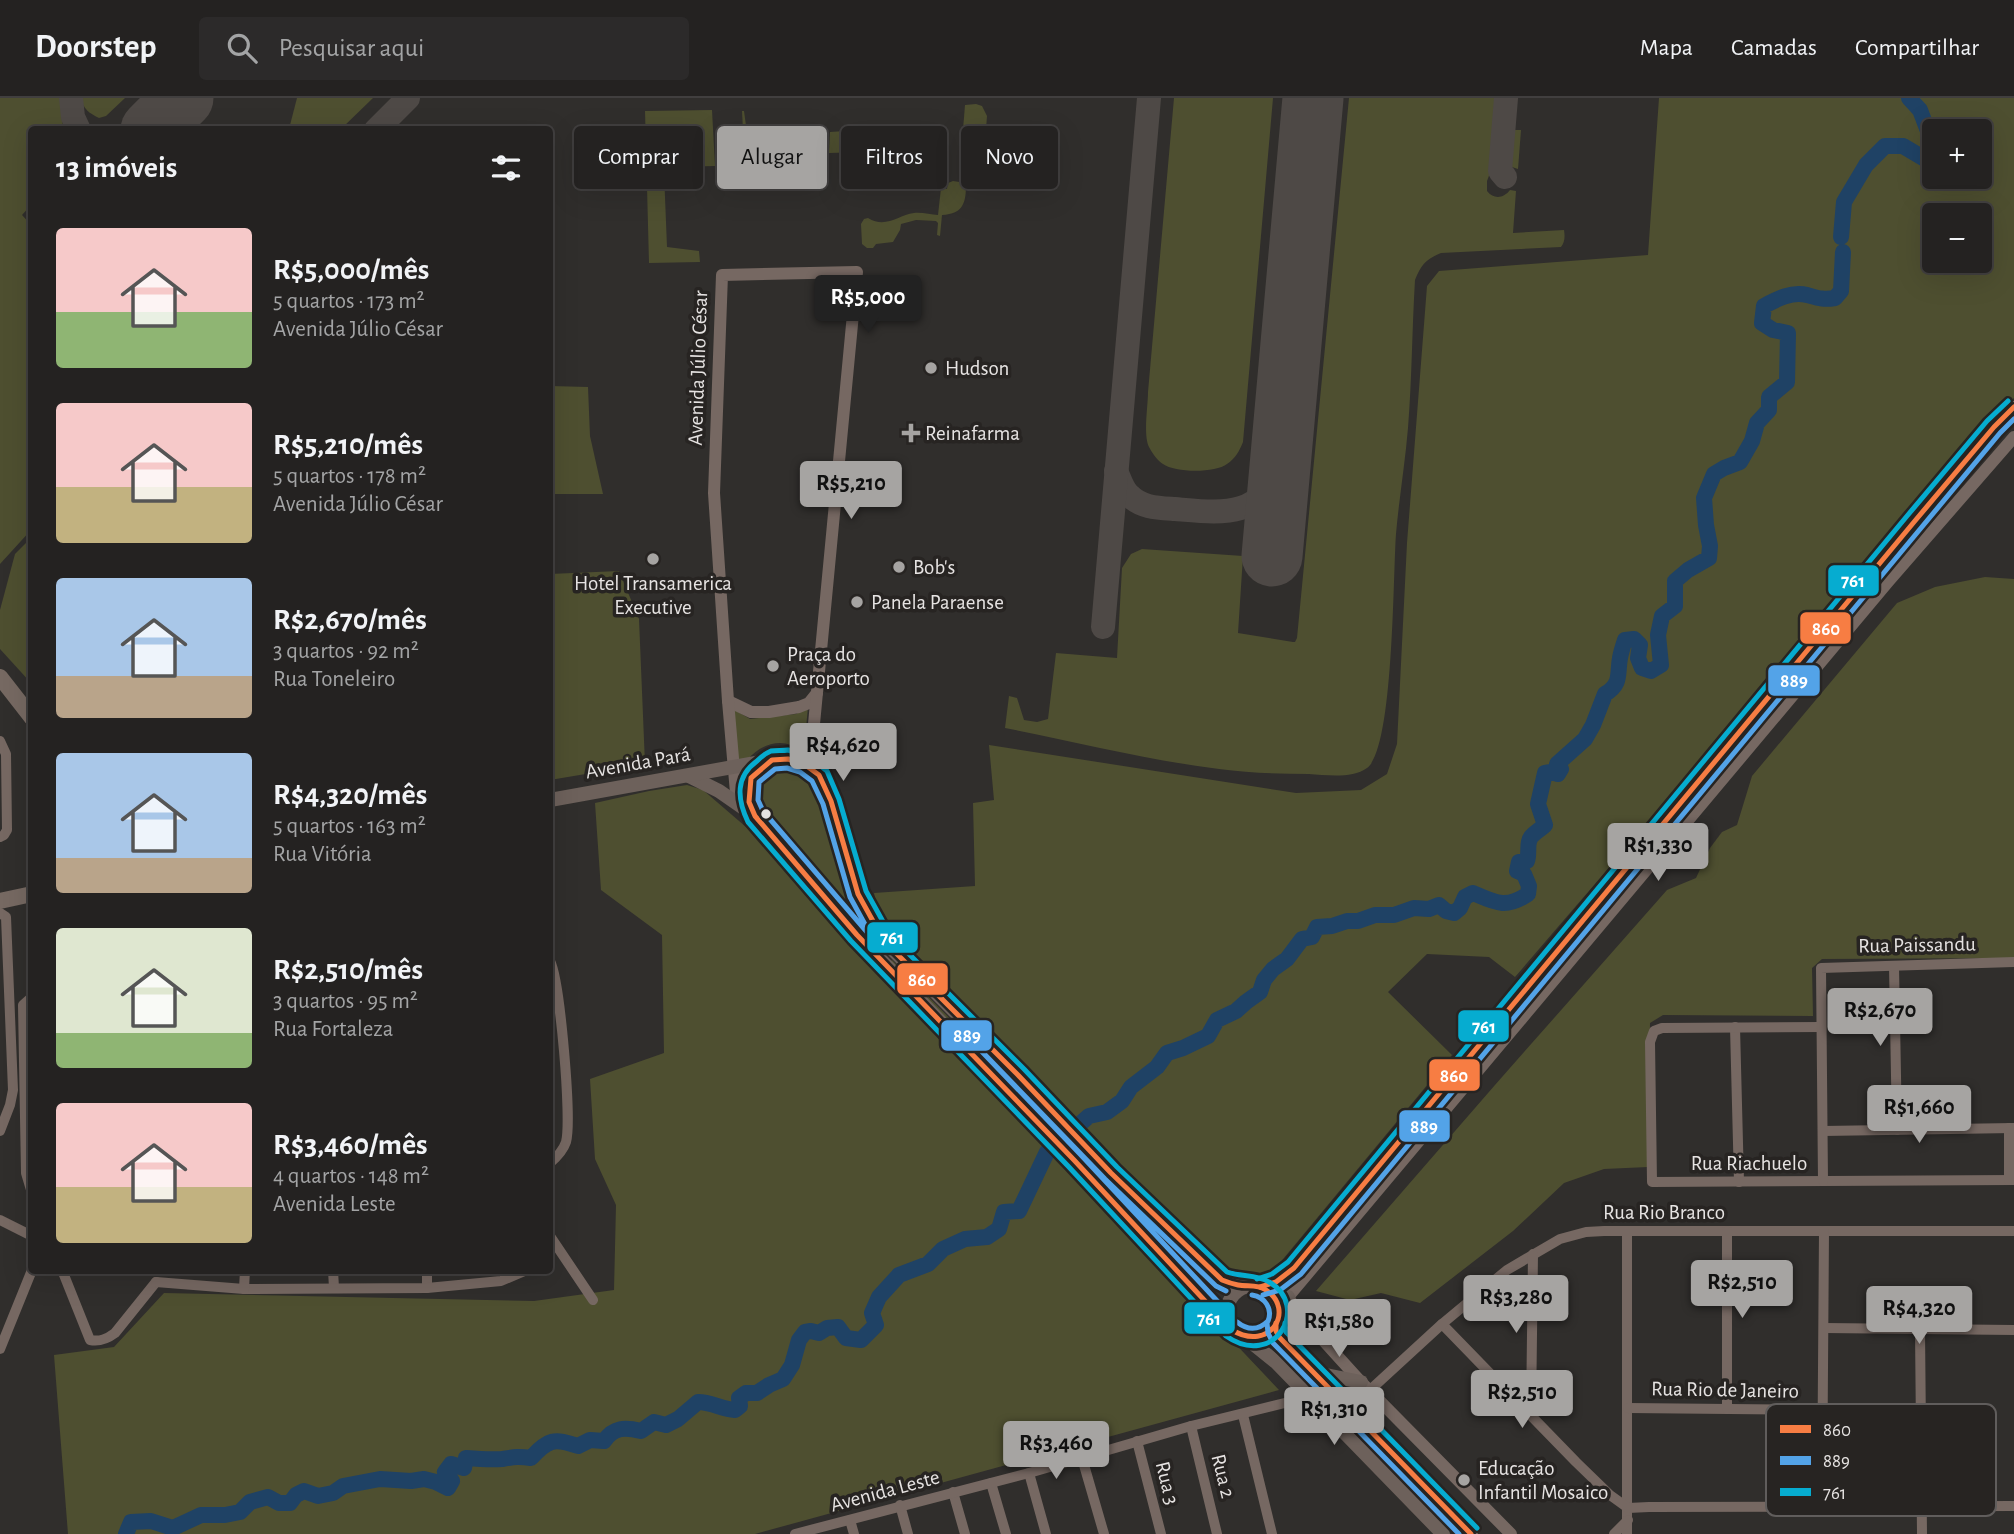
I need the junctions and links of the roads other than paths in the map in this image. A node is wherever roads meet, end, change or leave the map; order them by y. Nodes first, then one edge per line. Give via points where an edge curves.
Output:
1 (2014, 408) edge
2 (2014, 437) edge
3 (0, 677) edge
4 (818, 691) junction
5 (728, 701) junction
6 (28, 713) edge
7 (0, 741) edge
8 (772, 760) junction
9 (733, 767) junction
10 (688, 775) junction
11 (819, 775) junction
12 (553, 799) edge
13 (737, 804) junction
14 (755, 816) junction
15 (4, 833) edge
16 (28, 896) edge
17 (2, 910) edge
18 (2014, 962) edge
19 (1894, 966) junction
20 (553, 969) edge
21 (28, 1001) edge
22 (9, 1011) junction
23 (0, 1023) edge
24 (1735, 1027) junction
25 (1821, 1027) junction
26 (2011, 1128) edge
27 (1823, 1130) junction
28 (1897, 1130) junction
29 (0, 1131) edge
30 (28, 1144) edge
31 (553, 1160) edge
32 (2012, 1180) edge
33 (1823, 1181) junction
34 (1739, 1182) junction
35 (0, 1220) edge
36 (1627, 1231) junction
37 (1727, 1231) junction
38 (1824, 1231) junction
39 (2014, 1231) edge
40 (28, 1233) edge
41 (554, 1253) edge
42 (1533, 1254) junction
43 (30, 1274) edge
44 (64, 1274) edge
45 (245, 1274) edge
46 (333, 1274) edge
47 (427, 1274) edge
48 (518, 1274) edge
49 (155, 1276) edge
50 (427, 1287) junction
51 (1256, 1287) junction
52 (334, 1288) junction
53 (244, 1289) junction
54 (593, 1300) dead end
55 (1281, 1310) junction
56 (1228, 1323) junction
57 (1442, 1324) junction
58 (1824, 1328) junction
59 (1920, 1330) junction
60 (2014, 1330) edge
61 (1245, 1338) junction
62 (0, 1349) edge
63 (1298, 1359) junction
64 (1311, 1372) junction
65 (1365, 1386) junction
66 (1309, 1397) junction
67 (1822, 1404) edge
68 (1921, 1404) edge
69 (1628, 1408) junction
70 (1727, 1409) junction
71 (1766, 1409) edge
72 (1243, 1415) junction
73 (1531, 1415) junction
74 (1191, 1426) junction
75 (1137, 1441) junction
76 (1082, 1458) junction
77 (1029, 1473) junction
78 (991, 1483) junction
79 (953, 1492) junction
80 (900, 1505) junction
81 (1996, 1506) edge
82 (2014, 1506) edge
83 (1766, 1508) edge
84 (1628, 1514) junction
85 (1922, 1516) edge
86 (850, 1520) junction
87 (796, 1534) edge
88 (854, 1534) edge
89 (908, 1534) edge
90 (965, 1534) edge
91 (1006, 1534) edge
92 (1046, 1534) edge
93 (1104, 1534) edge
94 (1161, 1534) edge
95 (1217, 1534) edge
96 (1272, 1534) edge
97 (1443, 1534) edge
98 (1471, 1534) edge
99 (1511, 1534) edge
100 (1614, 1534) edge
101 (1628, 1534) edge
102 (1922, 1534) edge

1 - 51 street via 1294,1268 1276,1282
2 - 55 street
3 - 6 main road
4 - 5 street via 809,703 769,712 751,712
4 - 5 street, Avenida Júlio César via 857,272 722,275 715,493
4 - 11 street, Avenida Júlio César via 814,745
5 - 9 street, Avenida Júlio César
7 - 15 street via 6,754
8 - 9 main road
8 - 11 main road via 796,760
8 - 14 main road via 751,778 749,802
9 - 10 main road, Avenida Pará
9 - 13 street, Avenida Júlio César
10 - 12 main road, Avenida Pará
10 - 13 main road
11 - 51 main road, Avenida Júlio César via 858,894 884,941 1222,1280
13 - 14 main road
14 - 56 main road via 857,935
16 - 17 main road
17 - 22 street
18 - 19 street, Rua Paissandu
19 - 25 street, Rua Paissandu via 1822,967
19 - 28 street
20 - 31 street via 567,1106 566,1141
21 - 30 street via 23,1005
22 - 23 street
22 - 29 street via 13,1090
24 - 25 street
24 - 34 street
24 - 34 street, Rua Riachuelo via 1662,1028 1652,1034 1652,1182
25 - 27 street
26 - 28 street
26 - 32 street
27 - 28 street
27 - 33 street
32 - 33 street, Rua Riachuelo
33 - 34 street, Rua Riachuelo
35 - 40 street
36 - 37 street, Rua Rio Branco
36 - 42 street, Rua Rio Branco via 1586,1231
36 - 69 street
37 - 38 street, Rua Rio Branco
37 - 70 street
38 - 39 street, Rua Rio Branco
38 - 58 street
41 - 54 street
42 - 57 street, Rua Rio Branco
42 - 73 street
43 - 62 street
44 - 49 street via 94,1341 109,1338 122,1326
45 - 53 street
46 - 52 street
47 - 50 street
48 - 50 street via 501,1281
49 - 53 street
50 - 52 street
51 - 55 main road via 1272,1295
51 - 56 main road via 1238,1290 1228,1302
52 - 53 street
55 - 61 main road via 1272,1330 1259,1338
55 - 63 main road
55 - 63 main road via 1276,1331
55 - 65 street via 1312,1328
56 - 61 main road
57 - 65 street, Rua Rio Branco
57 - 73 street
58 - 59 street
58 - 67 street
59 - 60 street
59 - 68 street
61 - 66 main road
63 - 64 main road
64 - 65 main road
64 - 98 main road
65 - 99 street
66 - 72 street, Avenida Leste
66 - 97 main road
69 - 70 street, Rua Rio de Janeiro
69 - 84 street
70 - 71 street, Rua Rio de Janeiro
72 - 74 street, Avenida Leste
72 - 96 street
73 - 84 street
74 - 75 street, Avenida Leste
74 - 95 street, Rua 2
75 - 76 street, Avenida Leste
75 - 94 street, Rua 3
76 - 77 street, Avenida Leste
76 - 93 street
77 - 78 street, Avenida Leste
77 - 92 street
78 - 79 street, Avenida Leste
78 - 91 street
79 - 80 street, Avenida Leste
79 - 90 street
80 - 86 street, Avenida Leste
80 - 89 street
81 - 82 street
83 - 84 street
84 - 100 street
84 - 101 street
85 - 102 street
86 - 87 street, Avenida Leste
86 - 88 street

